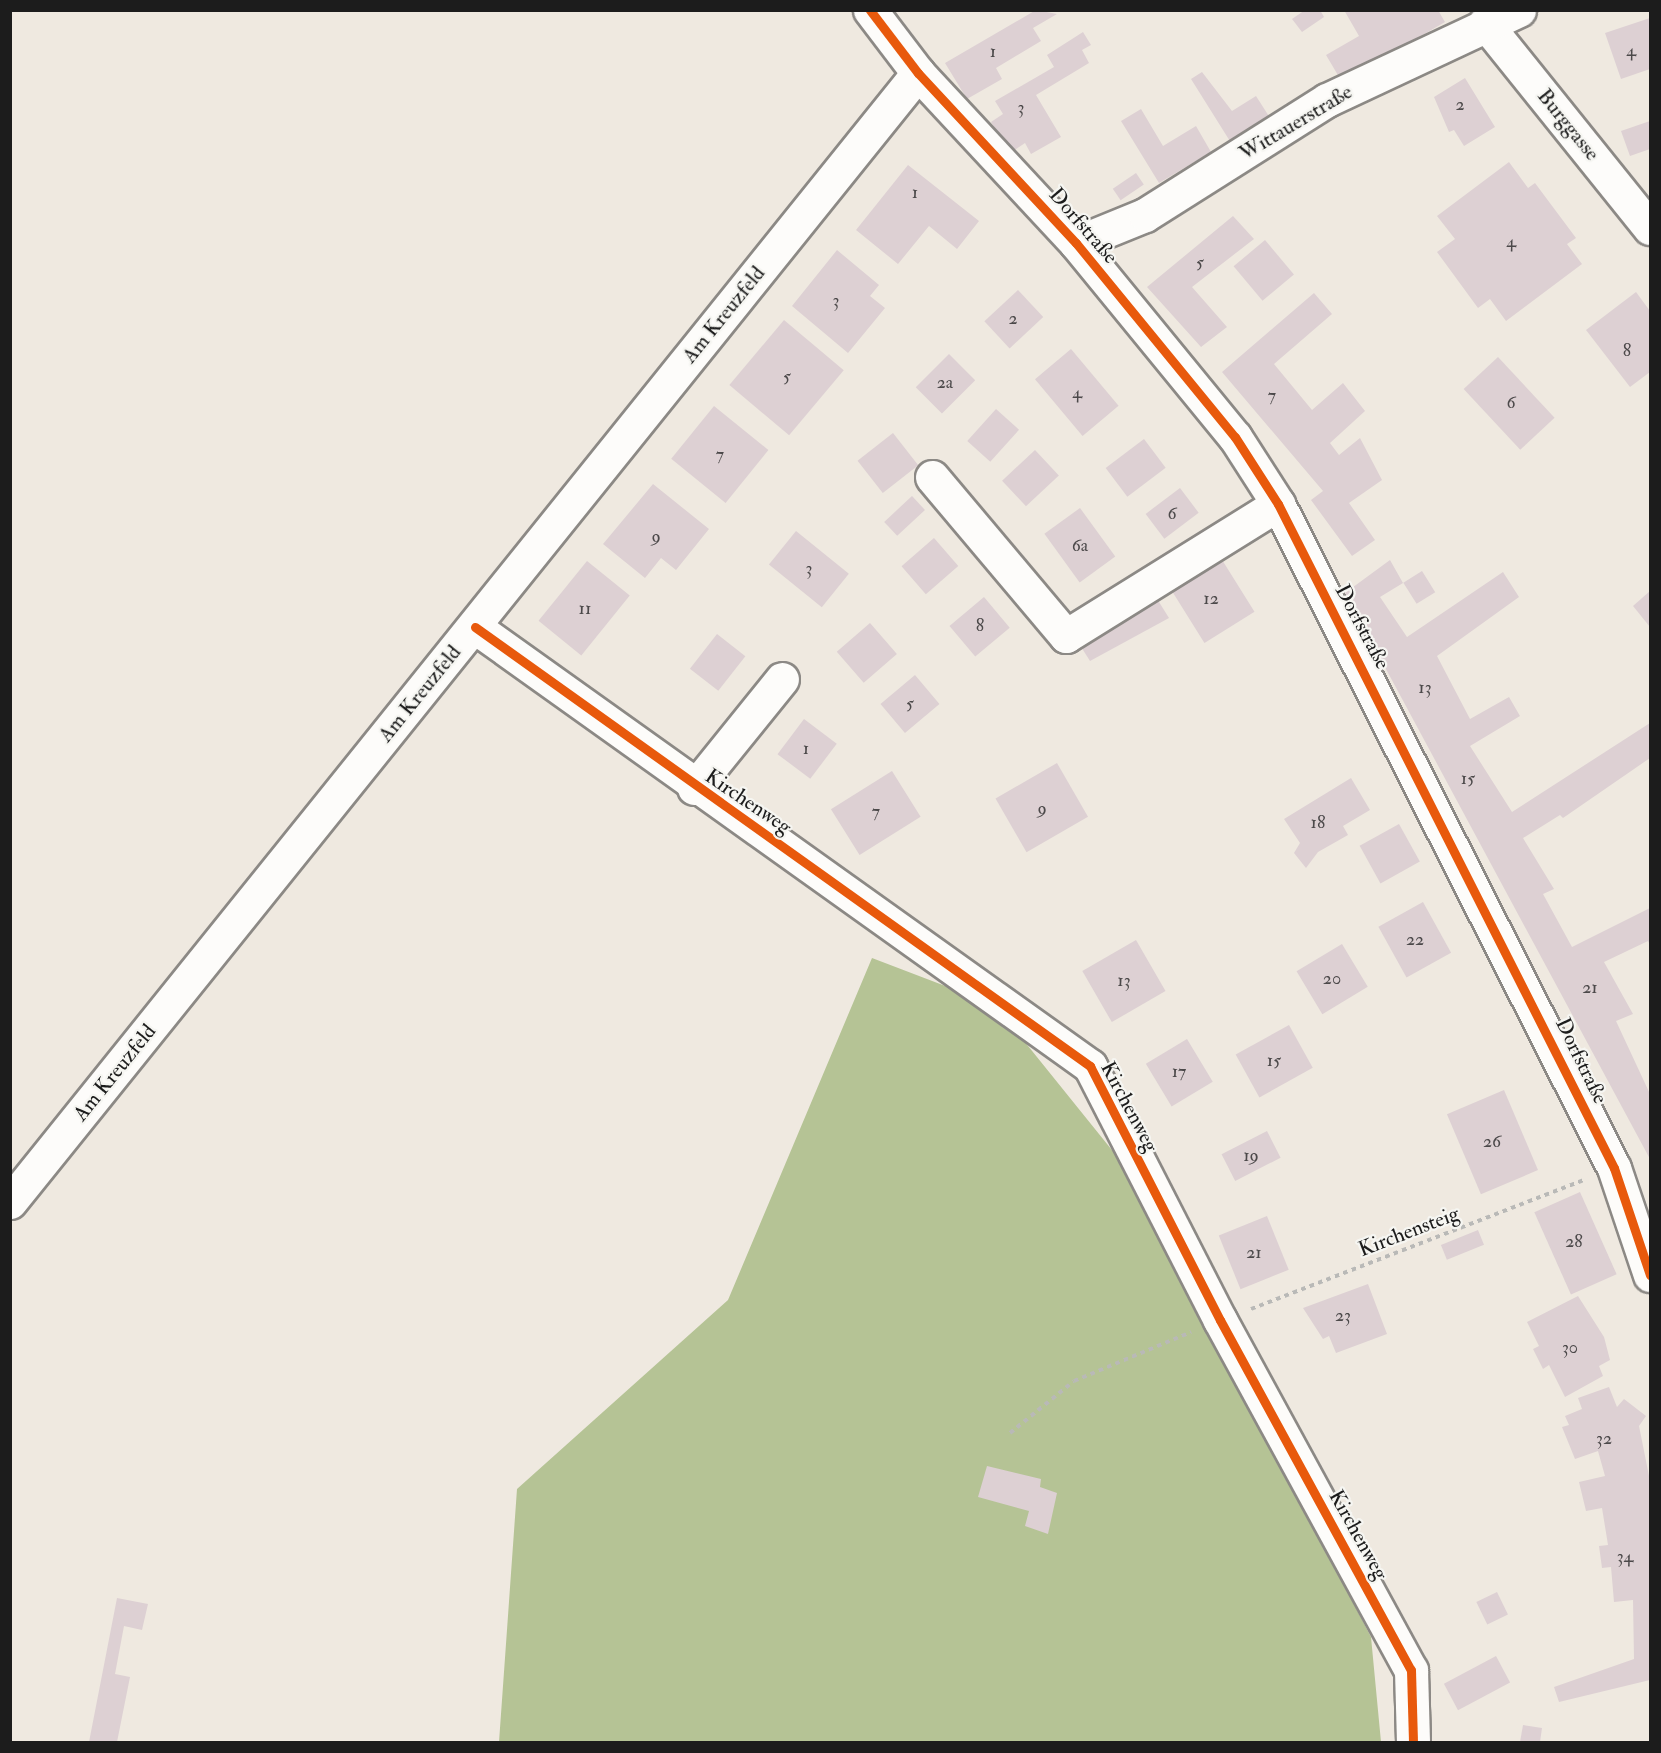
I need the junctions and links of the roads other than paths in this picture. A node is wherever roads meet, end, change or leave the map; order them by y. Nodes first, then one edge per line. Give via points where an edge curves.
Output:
1 (870, 10) edge
2 (1519, 10) edge
3 (1485, 23) junction
4 (918, 73) junction
5 (1650, 228) edge
6 (1076, 243) junction
7 (932, 477) dead end
8 (1278, 504) junction
9 (475, 627) junction
10 (782, 679) dead end
11 (694, 788) junction
12 (10, 1202) edge
13 (1650, 1275) edge
14 (1413, 1743) edge

1 - 4 street, Dorfstraße
2 - 3 street, Wittauerstraße
3 - 5 street, Burggasse
3 - 6 street, Wittauerstraße via 1327,100 1145,215
4 - 6 street, Dorfstraße
4 - 9 street, Am Kreuzfeld
6 - 8 street, Dorfstraße via 1235,437
7 - 8 street via 1066,636
8 - 13 street, Dorfstraße via 1614,1168
9 - 11 street, Kirchenweg
9 - 12 street, Am Kreuzfeld
10 - 11 street
11 - 14 street, Kirchenweg via 1090,1066 1220,1320 1411,1670

